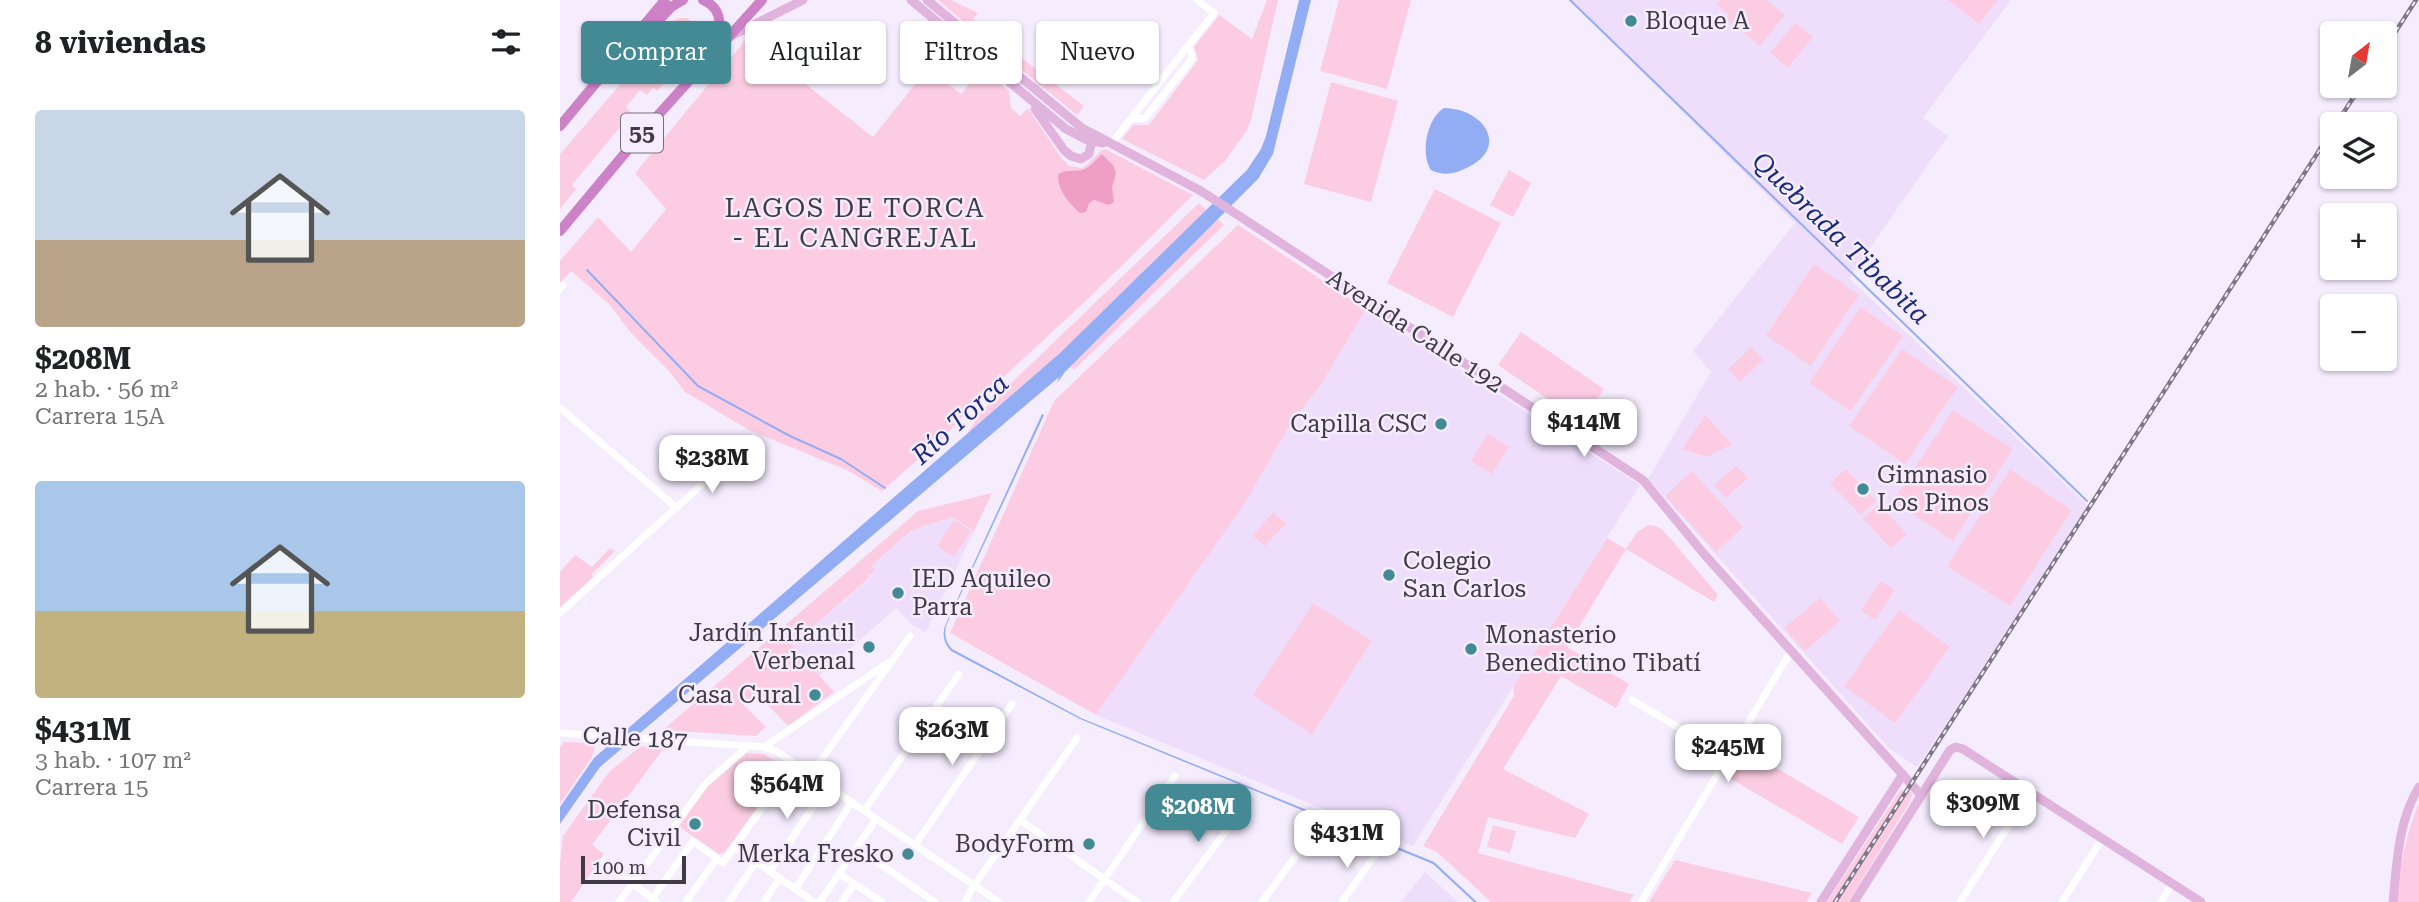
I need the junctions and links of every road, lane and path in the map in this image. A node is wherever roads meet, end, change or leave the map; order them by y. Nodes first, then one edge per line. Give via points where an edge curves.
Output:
1 (666, 0) edge
2 (683, 0) edge
3 (703, 0) edge
4 (762, 0) edge
5 (803, 0) edge
6 (911, 0) edge
7 (927, 0) edge
8 (1197, 0) edge
9 (649, 21) edge
10 (658, 21) edge
11 (719, 21) edge
12 (935, 21) edge
13 (952, 21) edge
14 (731, 35) edge
15 (731, 36) edge
16 (1022, 79) edge
17 (596, 84) edge
18 (687, 84) edge
19 (1010, 84) edge
20 (1028, 99) junction
21 (560, 126) edge
22 (1082, 128) junction
23 (1090, 141) junction
24 (1111, 145) junction
25 (560, 231) edge
26 (560, 408) edge
27 (753, 438) dead end
28 (677, 508) junction
29 (560, 613) edge
30 (910, 636) dead end
31 (1791, 651) junction
32 (893, 660) junction
33 (959, 674) dead end
34 (1632, 700) dead end
35 (1012, 704) dead end
36 (560, 733) edge
37 (1077, 738) dead end
38 (730, 744) junction
39 (749, 745) junction
40 (764, 747) junction
41 (1728, 757) junction
42 (733, 760) junction
43 (794, 764) junction
44 (811, 774) junction
45 (1903, 774) junction
46 (1175, 776) dead end
47 (828, 786) junction
48 (2419, 787) edge
49 (2030, 793) junction
50 (1921, 795) junction
51 (852, 802) junction
52 (1246, 804) dead end
53 (864, 811) junction
54 (876, 819) junction
55 (1020, 820) junction
56 (1314, 831) dead end
57 (2102, 839) junction
58 (915, 845) junction
59 (735, 847) junction
60 (857, 848) junction
61 (1375, 855) dead end
62 (720, 860) junction
63 (603, 861) dead end
64 (756, 862) junction
65 (770, 871) junction
66 (839, 874) junction
67 (780, 878) junction
68 (1105, 879) junction
69 (632, 883) junction
70 (854, 884) junction
71 (2172, 884) junction
72 (974, 885) junction
73 (795, 889) junction
74 (654, 900) edge
75 (808, 900) edge
76 (619, 902) edge
77 (686, 902) edge
78 (729, 902) edge
79 (764, 902) edge
80 (820, 902) edge
81 (842, 902) edge
82 (882, 902) edge
83 (934, 902) edge
84 (965, 902) edge
85 (999, 902) edge
86 (1089, 902) edge
87 (1138, 902) edge
88 (1173, 902) edge
89 (1262, 902) edge
90 (1342, 902) edge
91 (1641, 902) edge
92 (1821, 902) edge
93 (1854, 902) edge
94 (1960, 902) edge
95 (2062, 902) edge
96 (2161, 902) edge
97 (2201, 902) edge
98 (2393, 902) edge

1 - 9 highway
2 - 10 highway
3 - 11 highway via 715,9
4 - 14 highway, 55
5 - 15 main road
6 - 12 main road, Avenida Calle 192
7 - 13 main road, Avenida Calle 192
8 - 24 street via 1214,13
16 - 22 main road, Avenida Calle 192
17 - 21 highway
18 - 25 highway, 55
19 - 20 main road, Avenida Calle 192
20 - 23 main road, Avenida Calle 192 via 1071,133
20 - 23 main road via 1071,156 1085,158
22 - 23 main road
22 - 24 main road, Avenida Calle 192
23 - 24 main road, Avenida Calle 192
24 - 31 main road, Avenida Calle 192 via 1212,198 1643,480
26 - 28 street
27 - 28 street
28 - 29 street
30 - 32 street
31 - 41 street
31 - 45 main road, Avenida Calle 192
32 - 40 street
32 - 44 street
33 - 53 street
34 - 41 street
35 - 58 street
36 - 38 street, Calle 187
37 - 55 street
38 - 39 street, Calle 187
38 - 42 street via 736,751
39 - 40 street, Calle 187
39 - 42 street
40 - 43 street, Calle 187
41 - 91 street
42 - 69 street via 702,787
43 - 44 street, Calle 187
43 - 59 street
44 - 47 street, Calle 187
45 - 50 main road, Avenida Calle 192
45 - 92 main road
46 - 68 street
47 - 51 street, Calle 187
47 - 65 street
48 - 98 main road via 2402,830
49 - 50 main road via 1959,747 1950,750
49 - 57 main road
49 - 94 street
50 - 93 main road
51 - 53 street, Calle 187
51 - 73 street
52 - 88 street
53 - 54 street, Calle 187
54 - 58 street, Calle 187
54 - 60 street
55 - 68 street
55 - 72 street
56 - 89 street
57 - 71 main road
57 - 95 street
58 - 72 street, Calle 187
59 - 62 street
59 - 64 street
60 - 66 street
60 - 83 street
61 - 90 street
62 - 74 street via 693,841
62 - 77 street
63 - 69 street
64 - 65 street
64 - 78 street
65 - 67 street
66 - 70 street
66 - 80 street
67 - 73 street
67 - 79 street
68 - 86 street
68 - 87 street
69 - 74 street
69 - 76 street
70 - 81 street
70 - 82 street
71 - 96 street
71 - 97 main road
72 - 84 street
72 - 85 street, Calle 187
73 - 75 street

